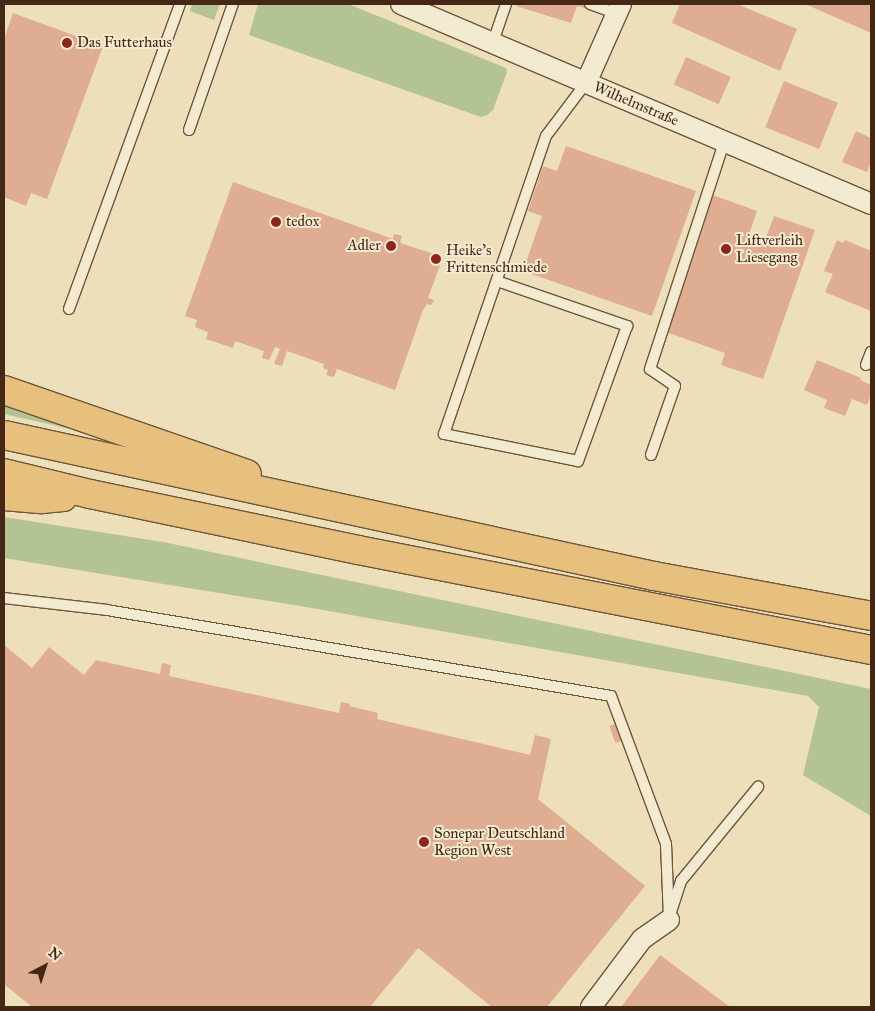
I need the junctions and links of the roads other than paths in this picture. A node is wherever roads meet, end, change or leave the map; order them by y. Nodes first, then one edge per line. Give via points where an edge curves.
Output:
1 (180, 4) edge
2 (233, 4) edge
3 (401, 4) edge
4 (506, 4) edge
5 (590, 4) edge
6 (619, 9) edge
7 (493, 42) junction
8 (586, 83) junction
9 (190, 130) dead end
10 (724, 142) junction
11 (871, 204) edge
12 (497, 281) junction
13 (69, 309) dead end
14 (871, 352) edge
15 (866, 365) dead end
16 (4, 390) edge
17 (4, 436) edge
18 (651, 455) dead end
19 (4, 473) edge
20 (90, 494) junction
21 (4, 496) edge
22 (347, 510) junction
23 (4, 598) edge
24 (871, 616) edge
25 (871, 650) edge
26 (758, 787) dead end
27 (668, 920) junction
28 (591, 1007) edge

1 - 13 lane
2 - 9 lane
3 - 7 street, Wilhelmstraße
4 - 7 lane
5 - 6 lane
6 - 8 street
7 - 8 street, Wilhelmstraße
8 - 10 street, Wilhelmstraße
8 - 12 lane via 546,136
10 - 11 street, Wilhelmstraße
10 - 18 lane via 650,370 675,386
12 - 12 lane via 444,434 578,460 627,326
14 - 15 lane
16 - 22 highway
17 - 22 highway
19 - 20 highway
20 - 21 highway via 42,499
20 - 25 highway
22 - 24 highway via 654,576
23 - 27 lane via 155,618 611,696 666,844
26 - 27 lane via 681,881
27 - 28 street via 642,939

